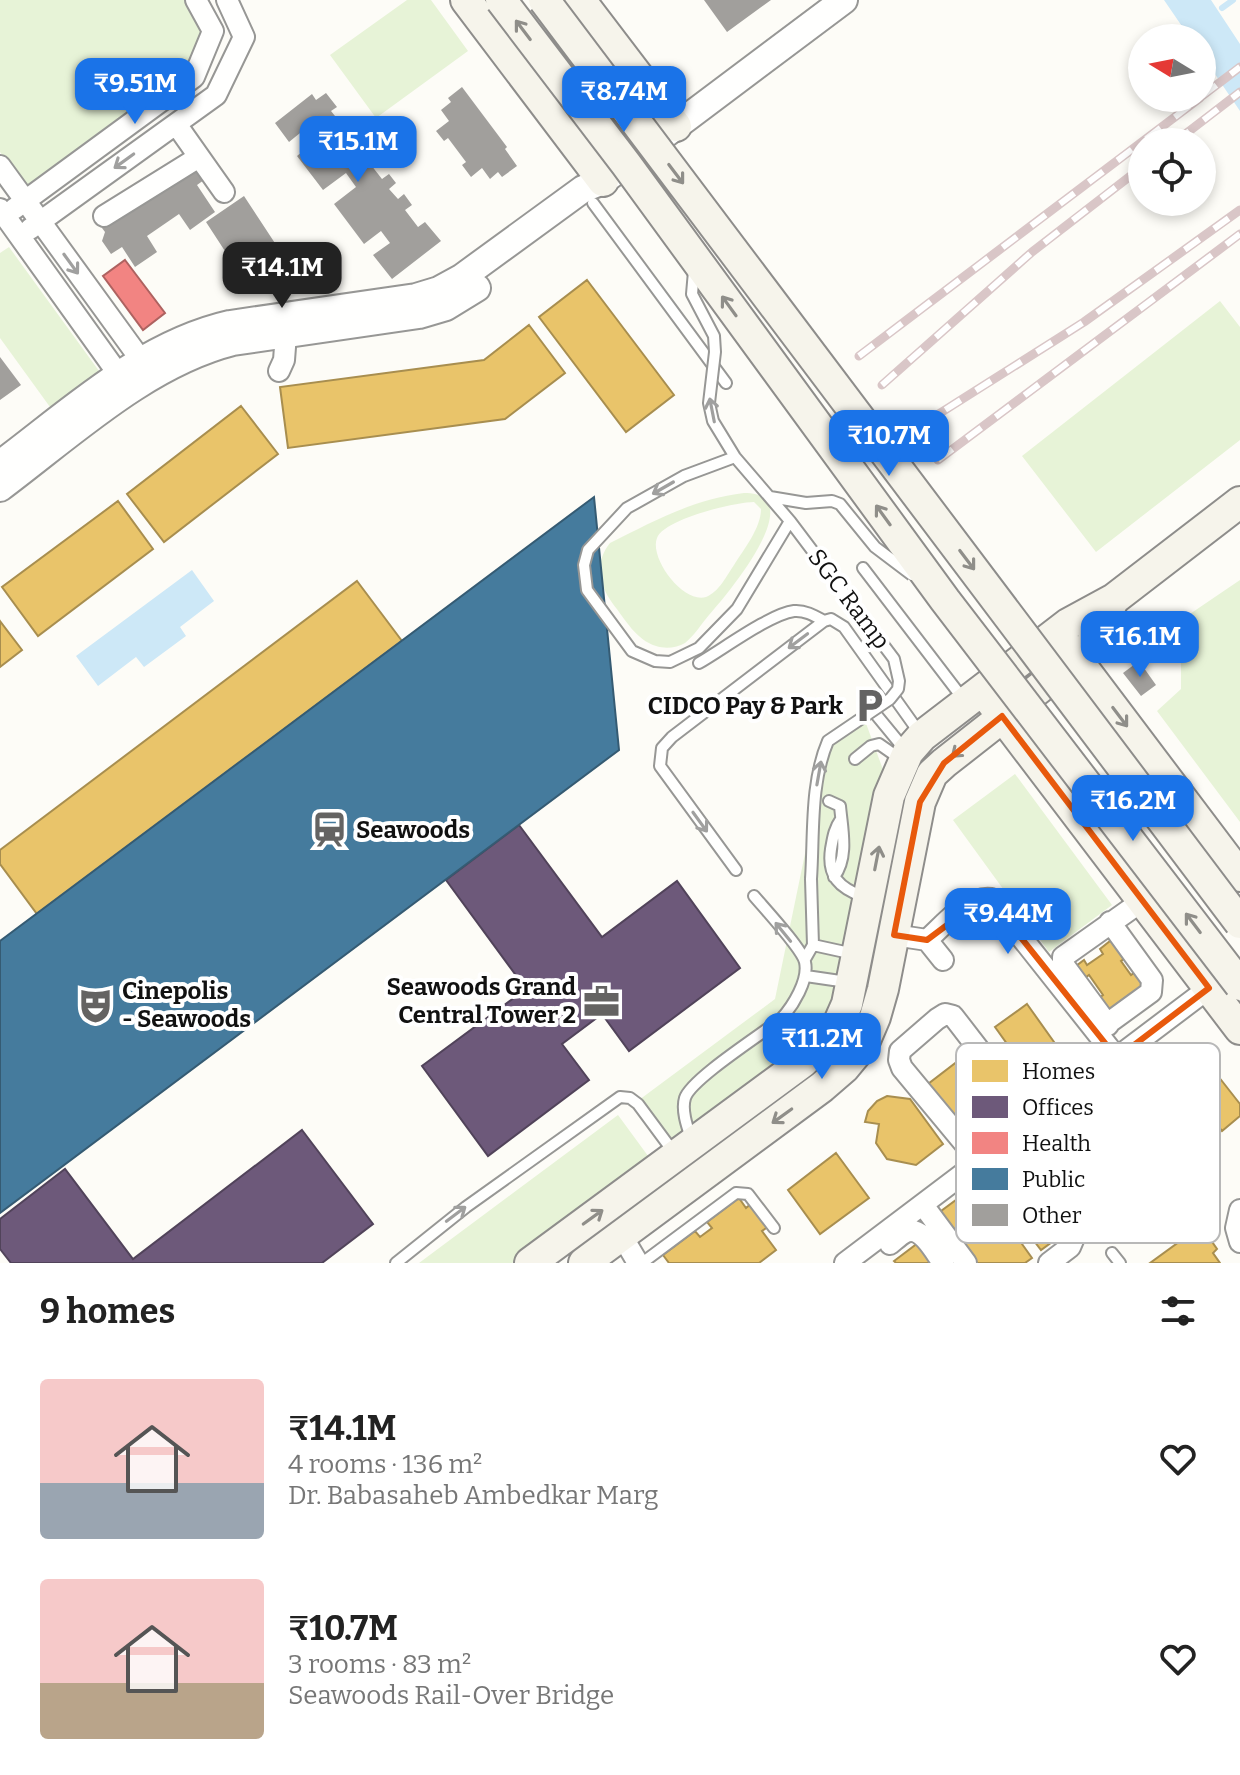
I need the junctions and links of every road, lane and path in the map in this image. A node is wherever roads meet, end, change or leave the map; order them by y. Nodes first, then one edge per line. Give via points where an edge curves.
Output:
1 (227, 0) edge
2 (466, 0) edge
3 (501, 0) edge
4 (544, 0) edge
5 (580, 0) edge
6 (202, 2) edge
7 (838, 2) edge
8 (176, 124) junction
9 (676, 126) junction
10 (199, 157) junction
11 (0, 166) edge
12 (224, 192) dead end
13 (598, 192) junction
14 (25, 201) junction
15 (2, 215) edge
16 (104, 216) dead end
17 (40, 222) junction
18 (20, 235) junction
19 (695, 260) junction
20 (278, 336) junction
21 (279, 370) dead end
22 (134, 372) junction
23 (726, 383) dead end
24 (735, 457) junction
25 (0, 464) edge
26 (0, 488) edge
27 (770, 497) junction
28 (1240, 502) edge
29 (790, 521) junction
30 (863, 568) dead end
31 (1114, 599) junction
32 (945, 600) junction
33 (824, 621) junction
34 (1057, 633) junction
35 (1076, 659) junction
36 (699, 663) dead end
37 (974, 696) junction
38 (869, 706) dead end
39 (1002, 716) junction
40 (911, 750) junction
41 (855, 759) dead end
42 (829, 801) dead end
43 (736, 870) dead end
44 (1240, 876) edge
45 (754, 896) dead end
46 (869, 899) junction
47 (1142, 901) junction
48 (1110, 922) junction
49 (1240, 923) edge
50 (894, 935) junction
51 (927, 940) junction
52 (813, 945) junction
53 (805, 959) junction
54 (943, 960) dead end
55 (855, 969) junction
56 (806, 976) junction
57 (1240, 985) edge
58 (1209, 988) junction
59 (1107, 1024) junction
60 (1240, 1029) edge
61 (974, 1043) edge
62 (1113, 1043) edge
63 (1116, 1043) edge
64 (1136, 1043) edge
65 (956, 1132) edge
66 (680, 1148) junction
67 (956, 1180) edge
68 (923, 1205) junction
69 (1240, 1210) edge
70 (774, 1228) dead end
71 (622, 1236) junction
72 (1240, 1242) edge
73 (1072, 1243) edge
74 (1112, 1253) dead end
75 (396, 1263) edge
76 (530, 1263) edge
77 (584, 1263) edge
78 (640, 1263) edge
79 (845, 1263) edge
80 (866, 1263) edge
81 (943, 1263) edge
82 (966, 1263) edge
83 (1049, 1263) edge
84 (1120, 1263) edge

1 - 8 street via 244,37 216,95
2 - 13 main road
19 -> 3 main road, bridge
4 -> 49 main road, bridge
5 - 9 main road
6 - 14 street via 213,31 194,77
7 - 9 street
8 - 10 street
8 -> 17 street
9 - 13 street
10 - 12 street
10 - 16 street
11 - 14 street
13 - 20 street via 476,300 419,315
13 - 22 street via 583,189 439,290 217,327 175,342
13 - 23 lane
14 - 15 street
14 - 17 street
15 - 18 street
17 - 18 street
17 -> 22 street
18 - 22 street
24 -> 19 lane, bridge via 713,421 709,403 714,336 692,294
32 -> 19 main road, bridge
20 - 21 street via 284,360
20 - 22 street via 209,348
22 - 25 street
22 - 26 street
24 - 27 lane, bridge
24 -> 29 lane, bridge via 684,476 627,508 588,550 587,590 632,651 670,662 699,648 737,609
27 - 29 lane, SGC Ramp, bridge
27 - 32 lane, bridge via 840,504 875,547
28 - 31 main road
52 -> 29 lane, SGC Ramp, bridge via 817,779 828,741 890,699 899,681 894,659
30 - 37 lane
31 - 34 main road
31 - 35 main road via 1088,650
57 -> 32 main road, bridge
33 - 36 lane via 796,611 776,617
33 - 40 lane via 844,627
33 -> 43 lane via 662,748 660,766
34 - 35 main road
34 - 37 main road
35 - 39 main road
35 -> 44 main road
37 - 39 main road
37 - 40 main road
38 - 40 lane
39 - 47 main road
39 -> 50 main road via 932,774 923,791
40 - 41 lane via 879,744
46 -> 40 main road via 889,796
42 - 46 lane via 840,806 841,819 834,828 829,866 846,889
53 -> 45 lane
46 - 55 main road
47 - 48 street
47 - 58 main road
48 - 59 street via 1153,985 1151,992
48 - 59 street via 1063,957
50 - 51 street
50 -> 71 main road via 875,1017 863,1045 844,1068
51 - 54 street
51 - 62 street via 971,903 991,899
52 - 53 lane
52 - 55 lane
53 - 56 lane
55 - 56 lane
55 - 66 main road via 836,1029 820,1047
56 - 66 lane via 781,1019 687,1093
58 - 60 main road
58 - 64 street
59 - 63 street
61 - 65 street via 953,1016 945,1014 900,1051 902,1068
75 -> 66 lane via 620,1097 638,1104
76 -> 66 main road
67 - 68 street
68 - 79 street
68 - 82 street
69 - 72 street
70 - 78 lane via 748,1194 736,1193
71 - 77 main road
71 - 78 street
73 - 83 street
74 - 84 lane
80 - 81 street via 906,1231 914,1231

